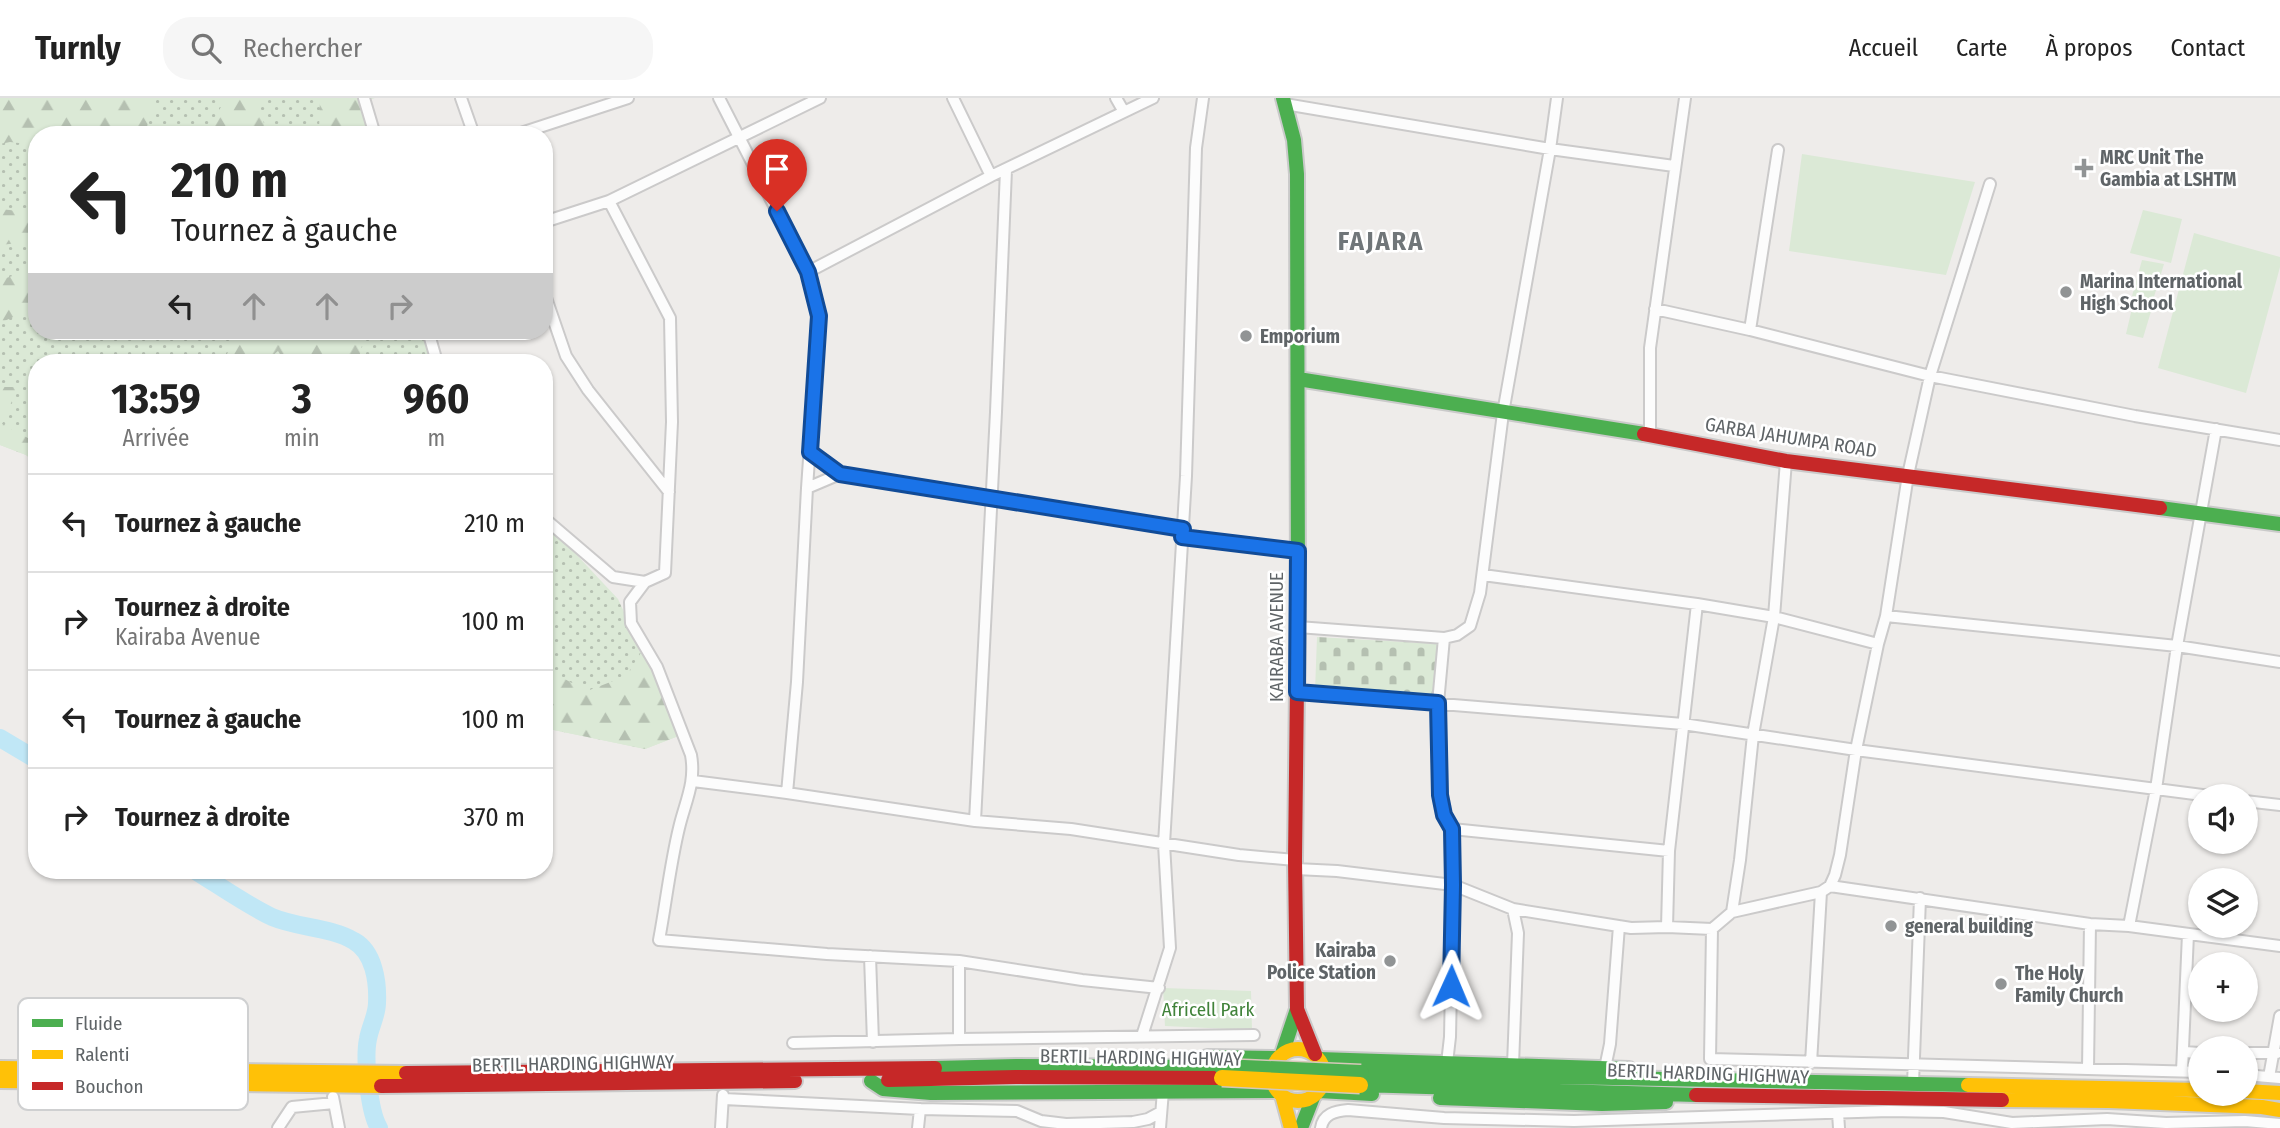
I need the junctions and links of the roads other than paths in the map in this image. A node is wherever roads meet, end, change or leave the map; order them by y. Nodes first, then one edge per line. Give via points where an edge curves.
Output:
1 (364, 98) edge
2 (461, 98) edge
3 (628, 98) edge
4 (719, 98) edge
5 (820, 98) edge
6 (953, 98) edge
7 (1116, 98) edge
8 (1153, 98) edge
9 (1203, 98) edge
10 (1557, 98) edge
11 (1685, 98) edge
12 (1284, 101) edge
13 (1124, 113) junction
14 (373, 126) edge
15 (471, 126) edge
16 (542, 126) edge
17 (741, 137) junction
18 (1550, 149) junction
19 (1778, 150) dead end
20 (1674, 166) junction
21 (1006, 170) junction
22 (991, 176) junction
23 (1990, 184) dead end
24 (609, 201) junction
25 (553, 219) edge
26 (808, 272) junction
27 (1655, 309) junction
28 (553, 318) edge
29 (1750, 330) junction
30 (1930, 376) junction
31 (1298, 379) junction
32 (1503, 413) junction
33 (2216, 429) junction
34 (1650, 435) junction
35 (2280, 440) edge
36 (810, 452) junction
37 (1786, 461) junction
38 (840, 474) junction
39 (1908, 475) junction
40 (807, 488) junction
41 (669, 492) junction
42 (992, 497) junction
43 (2201, 514) junction
44 (2280, 524) edge
45 (553, 526) edge
46 (1182, 533) junction
47 (1298, 551) junction
48 (1483, 575) junction
49 (645, 582) junction
50 (1697, 604) junction
51 (1886, 616) junction
52 (1774, 617) junction
53 (1297, 627) junction
54 (1444, 638) junction
55 (1878, 644) junction
56 (2177, 646) junction
57 (2280, 662) edge
58 (1297, 692) junction
59 (1438, 703) junction
60 (1683, 724) junction
61 (1753, 735) junction
62 (1856, 750) junction
63 (693, 781) junction
64 (2156, 789) junction
65 (787, 793) junction
66 (2188, 793) edge
67 (2258, 802) edge
68 (2280, 805) edge
69 (975, 821) junction
70 (1452, 829) junction
71 (1164, 844) junction
72 (1669, 850) junction
73 (1295, 864) junction
74 (1453, 885) junction
75 (1825, 889) junction
76 (1920, 898) junction
77 (1513, 909) junction
78 (1732, 912) junction
79 (2090, 924) junction
80 (1619, 926) junction
81 (2129, 926) junction
82 (1667, 927) junction
83 (1713, 929) junction
84 (2188, 934) joint
85 (2219, 938) edge
86 (2280, 946) edge
87 (870, 957) junction
88 (959, 961) junction
89 (1159, 988) junction
90 (1297, 1009) junction
91 (2280, 1016) edge
92 (1254, 1035) dead end
93 (1142, 1036) junction
94 (959, 1039) junction
95 (873, 1042) junction
96 (793, 1043) dead end
97 (2184, 1052) junction
98 (2188, 1052) edge
99 (2258, 1053) edge
100 (2277, 1053) edge
101 (1280, 1056) junction
102 (1317, 1056) junction
103 (1447, 1063) junction
104 (1811, 1063) junction
105 (1513, 1065) junction
106 (1912, 1065) junction
107 (0, 1068) edge
108 (1605, 1068) junction
109 (18, 1069) edge
110 (2088, 1069) junction
111 (2182, 1071) junction
112 (2188, 1071) edge
113 (871, 1075) junction
114 (248, 1077) edge
115 (2274, 1077) edge
116 (350, 1080) junction
117 (375, 1080) junction
118 (0, 1081) edge
119 (18, 1082) edge
120 (720, 1082) junction
121 (1913, 1084) junction
122 (1710, 1087) junction
123 (2188, 1090) edge
124 (248, 1091) edge
125 (1163, 1091) junction
126 (2258, 1091) edge
127 (1280, 1093) junction
128 (1317, 1093) junction
129 (2280, 1093) edge
130 (333, 1095) junction
131 (724, 1099) junction
132 (1994, 1100) junction
133 (920, 1109) junction
134 (2280, 1110) edge
135 (1161, 1112) junction
136 (1838, 1113) junction
137 (1444, 1123) edge
138 (1711, 1123) edge
139 (1574, 1124) edge
140 (1992, 1124) edge
141 (2107, 1124) edge
142 (2280, 1124) edge
143 (2051, 1125) edge
144 (278, 1128) edge
145 (339, 1128) edge
146 (721, 1128) edge
147 (918, 1128) edge
148 (1160, 1128) edge
149 (1292, 1128) edge
150 (1301, 1128) edge
151 (1321, 1128) edge
152 (1839, 1128) edge

1 - 14 street
2 - 15 street
3 - 16 street
4 - 17 street
5 - 17 street
6 - 22 street
7 - 13 street
8 - 13 street
9 - 46 street via 1196,148
10 - 18 street
11 - 20 street
12 - 18 street
12 - 31 main road, KAIRABA AVENUE via 1297,174
13 - 21 street
17 - 24 street
17 - 26 street
18 - 20 street
18 - 32 street
19 - 29 street
20 - 27 street
21 - 22 street
21 - 42 street
22 - 26 street
23 - 30 street
24 - 25 street
24 - 41 street via 670,318
26 - 36 street via 819,316
27 - 29 street
27 - 34 street
28 - 41 street via 566,356
29 - 30 street
30 - 33 street
30 - 39 street
31 - 32 main road, GARBA JAHUMPA ROAD
31 - 47 main road, KAIRABA AVENUE
32 - 34 main road, GARBA JAHUMPA ROAD
32 - 48 street
33 - 35 street
33 - 43 street
34 - 37 main road, GARBA JAHUMPA ROAD
36 - 38 street
36 - 40 street
37 - 39 main road, GARBA JAHUMPA ROAD
37 - 52 street
38 - 40 street
38 - 42 street
39 - 43 main road, GARBA JAHUMPA ROAD
39 - 51 street
40 - 65 street
41 - 49 street via 665,573
42 - 46 street
42 - 69 street
43 - 44 main road, GARBA JAHUMPA ROAD
43 - 56 street
45 - 49 street via 613,577
46 - 47 street
46 - 71 street
47 - 53 main road, KAIRABA AVENUE
48 - 50 street
48 - 54 street via 1469,626
49 - 63 street via 630,602 631,624 657,667 691,755
50 - 52 street
50 - 60 street
51 - 55 street
51 - 56 street
52 - 55 street
52 - 61 street
53 - 54 street
53 - 58 main road, KAIRABA AVENUE
54 - 59 street
55 - 62 street
56 - 57 street
56 - 64 street
58 - 59 street
58 - 73 main road, KAIRABA AVENUE
59 - 60 street
59 - 70 street via 1440,795
60 - 61 street
60 - 72 street
61 - 62 street
61 - 78 street
62 - 64 street
62 - 75 street via 1840,855
63 - 65 street
63 - 87 street via 678,829 659,940
64 - 66 street
64 - 81 street
65 - 69 street
67 - 68 street
69 - 71 street via 1071,829
70 - 72 street
70 - 74 street
71 - 73 street
71 - 89 street via 1170,948
72 - 82 street
73 - 74 street
73 - 90 main road, KAIRABA AVENUE
74 - 77 street
74 - 103 street
75 - 76 street
75 - 78 street
75 - 104 street
76 - 79 street
76 - 106 street
77 - 80 street
77 - 105 street via 1518,933
78 - 83 street
79 - 81 street
79 - 110 street
80 - 82 street
80 - 108 street
81 - 84 street
82 - 83 street
83 - 104 street via 1710,1059
84 - 97 street
85 - 86 street
87 - 88 street
87 - 95 street
88 - 89 street
88 - 94 street
89 - 93 street
90 - 101 main road
90 - 102 main road
91 - 100 street
92 - 93 street
93 - 94 street
94 - 95 street
95 - 96 street
97 - 98 street
97 - 111 street
99 - 100 street
100 - 115 street
101 - 102 main road via 1298,1048
101 - 113 main road via 926,1058 893,1062
101 - 127 main road via 1272,1074
102 - 103 main road
102 - 128 main road via 1324,1075
103 - 105 main road
104 - 106 street
105 - 108 main road
106 - 110 street
106 - 121 street
107 - 109 main road, BERTIL HARDING HIGHWAY
108 - 122 main road via 1686,1073
110 - 111 street
111 - 112 street
113 - 117 main road, BERTIL HARDING HIGHWAY
113 - 120 main road, BERTIL HARDING HIGHWAY
113 - 122 main road, BERTIL HARDING HIGHWAY, bridge via 1144,1076 1438,1087
113 - 125 main road via 883,1089 931,1093
114 - 116 main road, BERTIL HARDING HIGHWAY
116 - 117 main road, BERTIL HARDING HIGHWAY
116 - 130 main road, BERTIL HARDING HIGHWAY
117 - 120 main road, BERTIL HARDING HIGHWAY
118 - 119 main road, BERTIL HARDING HIGHWAY
120 - 131 street
121 - 122 main road, BERTIL HARDING HIGHWAY
121 - 123 main road, BERTIL HARDING HIGHWAY
122 - 128 main road via 1701,1099 1686,1102 1602,1104
122 - 132 main road, BERTIL HARDING HIGHWAY via 1809,1098
124 - 130 main road, BERTIL HARDING HIGHWAY
125 - 127 main road
125 - 135 street
126 - 129 main road
127 - 128 main road via 1298,1101
127 - 149 main road
128 - 150 main road
130 - 144 street via 292,1107
130 - 145 street
131 - 133 street
131 - 146 street
132 - 134 main road, BERTIL HARDING HIGHWAY via 2181,1103
132 - 140 street
133 - 135 street via 1017,1111 1041,1121 1066,1124 1133,1122
133 - 147 street
135 - 148 street
136 - 138 street
136 - 140 street via 1927,1111
136 - 152 street
137 - 139 street
137 - 151 street via 1337,1111 1326,1116
138 - 139 street
140 - 143 street
141 - 142 street
141 - 143 street

